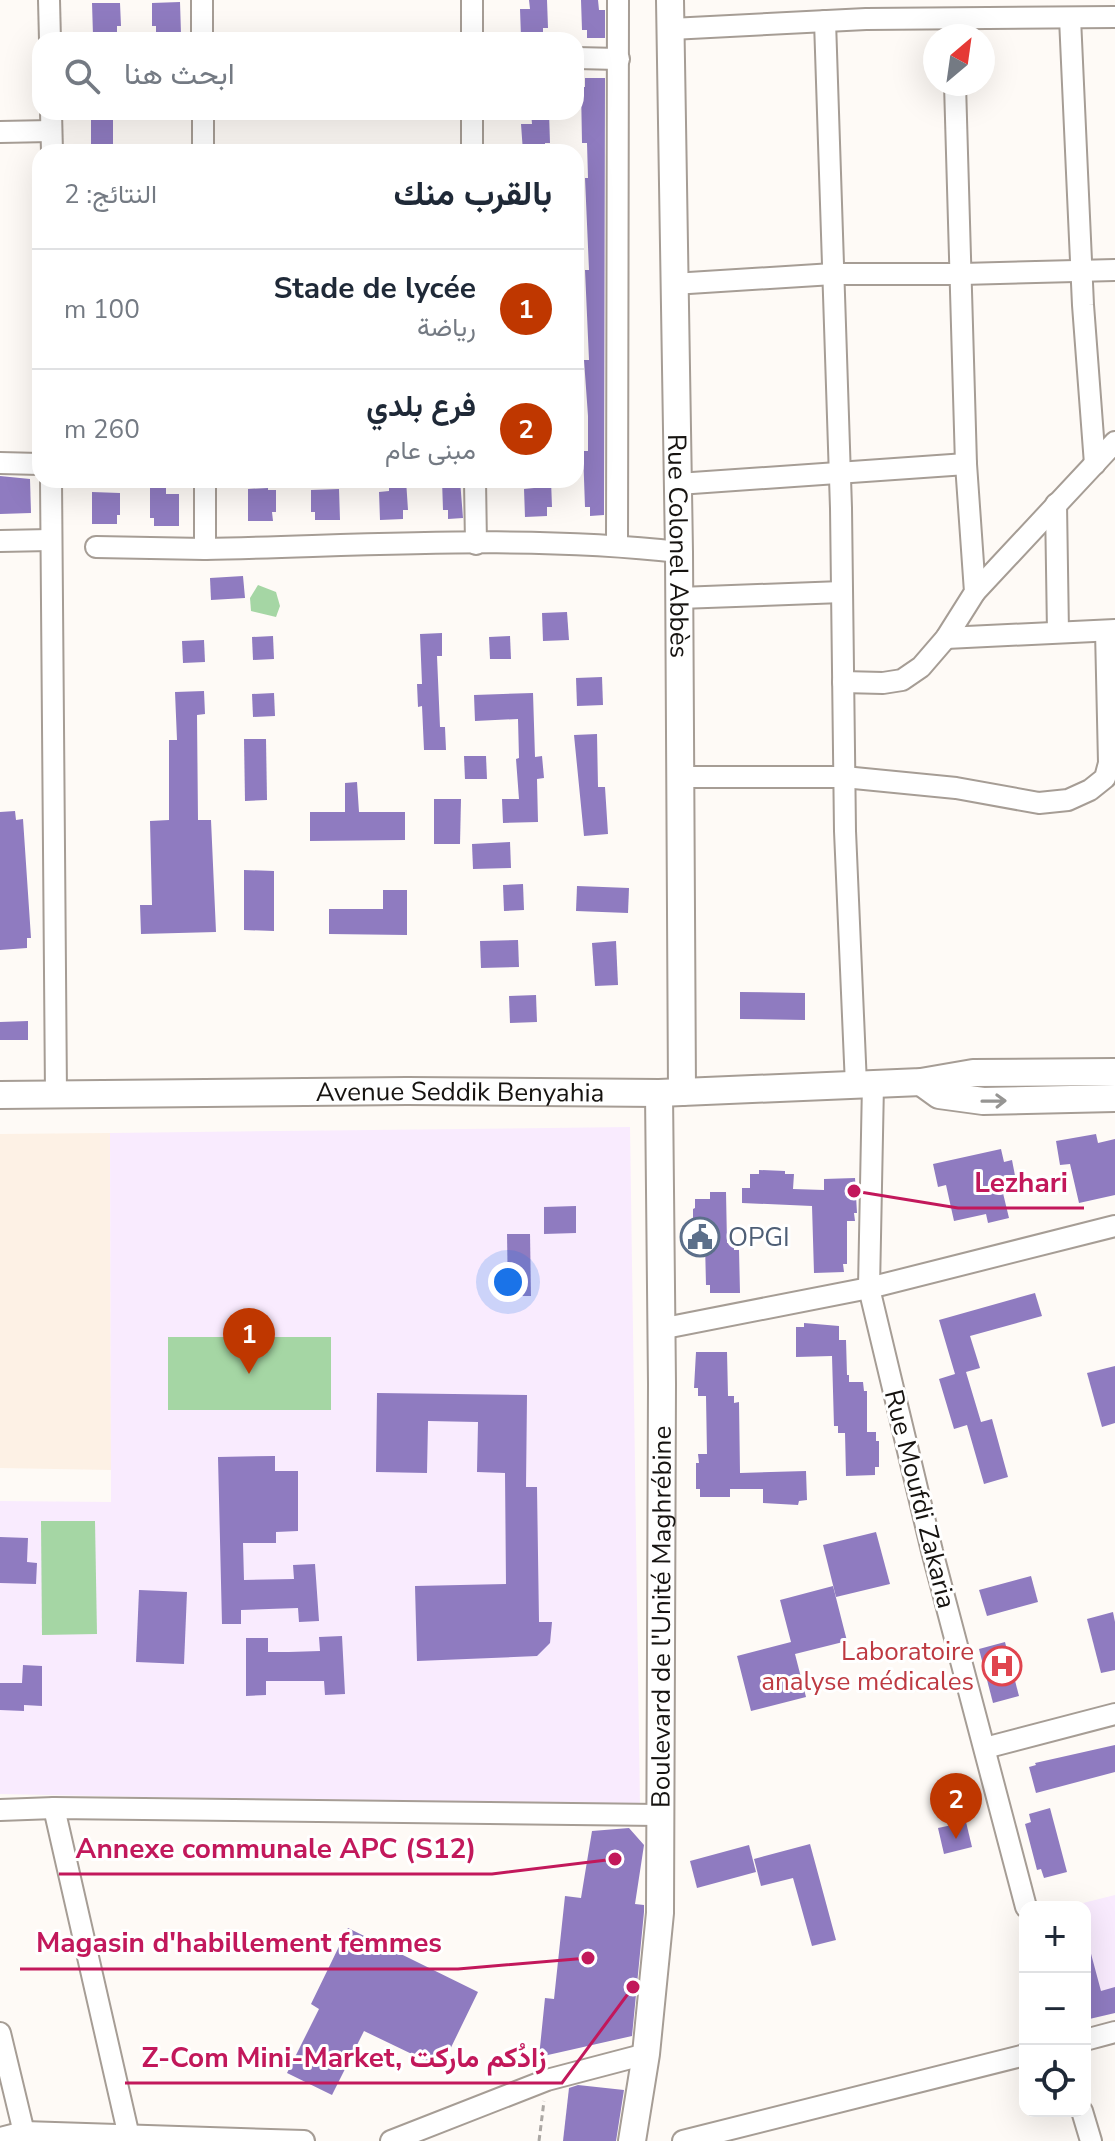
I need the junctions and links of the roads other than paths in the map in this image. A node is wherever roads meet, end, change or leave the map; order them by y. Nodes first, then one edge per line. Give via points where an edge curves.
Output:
1 (49, 0) edge
2 (202, 0) edge
3 (472, 0) edge
4 (618, 0) edge
5 (670, 0) edge
6 (1115, 17) edge
7 (1070, 18) junction
8 (825, 21) junction
9 (992, 24) edge
10 (923, 26) edge
11 (671, 29) junction
12 (50, 32) edge
13 (202, 32) edge
14 (472, 32) edge
15 (584, 58) edge
16 (619, 59) junction
17 (955, 96) edge
18 (203, 120) edge
19 (472, 120) edge
20 (51, 122) edge
21 (0, 132) edge
22 (52, 144) edge
23 (203, 144) edge
24 (472, 144) edge
25 (1082, 269) junction
26 (1115, 270) edge
27 (833, 274) junction
28 (962, 274) junction
29 (673, 284) junction
30 (1115, 442) edge
31 (0, 463) edge
32 (32, 464) edge
33 (966, 464) junction
34 (1095, 464) junction
35 (839, 473) junction
36 (678, 484) junction
37 (51, 488) edge
38 (205, 488) edge
39 (475, 488) edge
40 (1056, 504) junction
41 (50, 540) junction
42 (0, 541) edge
43 (476, 544) junction
44 (617, 545) junction
45 (96, 547) dead end
46 (205, 549) junction
47 (679, 552) junction
48 (842, 592) junction
49 (975, 592) junction
50 (679, 598) junction
51 (1111, 631) edge
52 (1058, 632) junction
53 (946, 638) junction
54 (843, 682) junction
55 (1112, 764) edge
56 (680, 777) junction
57 (844, 777) junction
58 (1115, 1072) edge
59 (921, 1082) junction
60 (864, 1085) junction
61 (671, 1092) junction
62 (0, 1095) edge
63 (56, 1095) junction
64 (1115, 1098) edge
65 (1115, 1226) edge
66 (869, 1288) junction
67 (660, 1329) junction
68 (1115, 1714) edge
69 (985, 1748) junction
70 (54, 1808) junction
71 (0, 1810) edge
72 (659, 1815) junction
73 (1024, 1901) edge
74 (1115, 2032) edge
75 (0, 2033) edge
76 (1091, 2038) edge
77 (646, 2054) junction
78 (1019, 2057) edge
79 (1084, 2117) edge
80 (733, 2134) edge
81 (25, 2137) edge
82 (0, 2138) edge
83 (129, 2138) edge
84 (304, 2141) edge
85 (391, 2141) edge
86 (632, 2141) edge
87 (683, 2141) edge
88 (1091, 2141) edge

1 - 12 street
2 - 13 street
3 - 14 street
4 - 16 street
5 - 11 street, Rue Colonel Abbès
6 - 7 street
7 - 9 street
7 - 25 street
8 - 10 street
8 - 11 street
8 - 27 street, Rue Moufdi Zakaria
11 - 29 street, Rue Colonel Abbès
15 - 16 street
16 - 44 street
17 - 28 street
18 - 23 street
19 - 24 street
20 - 21 street
20 - 22 street
25 - 26 street
25 - 28 street
25 - 34 street
27 - 28 street
27 - 29 street
27 - 35 street, Rue Moufdi Zakaria
28 - 33 street
29 - 36 street, Rue Colonel Abbès
30 - 34 street
31 - 32 street
33 - 35 street
33 - 49 street
34 - 40 street
35 - 36 street
35 - 48 street, Rue Moufdi Zakaria
36 - 47 street, Rue Colonel Abbès
37 - 41 street
38 - 46 street
39 - 43 street
40 - 49 street
40 - 52 street
41 - 42 street
41 - 63 street
43 - 44 street
43 - 46 street
44 - 47 street
45 - 46 street
47 - 50 street, Rue Colonel Abbès
48 - 50 street
48 - 54 street, Rue Moufdi Zakaria
49 - 53 street
50 - 56 street, Rue Colonel Abbès
51 - 52 street
51 - 55 street
52 - 53 street
53 - 54 street via 902,680
54 - 57 street, Rue Moufdi Zakaria
55 - 57 street via 1090,790 1068,800 1039,803
56 - 57 street
56 - 61 street, Rue Colonel Abbès
57 - 60 street, Rue Moufdi Zakaria
58 - 59 street, Avenue Seddik Benyahia via 973,1073
59 - 60 street, Avenue Seddik Benyahia
59 -> 64 street via 939,1095 983,1101
60 - 61 street, Avenue Seddik Benyahia
60 - 66 street, Rue Moufdi Zakaria
61 - 63 street, Avenue Seddik Benyahia
61 - 67 street, Boulevard de l'Unité Maghrébine
62 - 63 street, Avenue Seddik Benyahia
65 - 66 street
66 - 67 street
66 - 69 street, Rue Moufdi Zakaria
67 - 72 street, Boulevard de l'Unité Maghrébine
68 - 69 street
69 - 73 street, Rue Moufdi Zakaria
70 - 71 street
70 - 72 street
70 - 83 street
72 - 77 street, Boulevard de l'Unité Maghrébine via 660,1913
74 - 76 street
75 - 81 street
77 - 85 street via 547,2080
77 - 86 street, Boulevard de l'Unité Maghrébine
78 - 80 street
79 - 88 street
80 - 87 street
81 - 82 street
81 - 83 street
83 - 84 street

